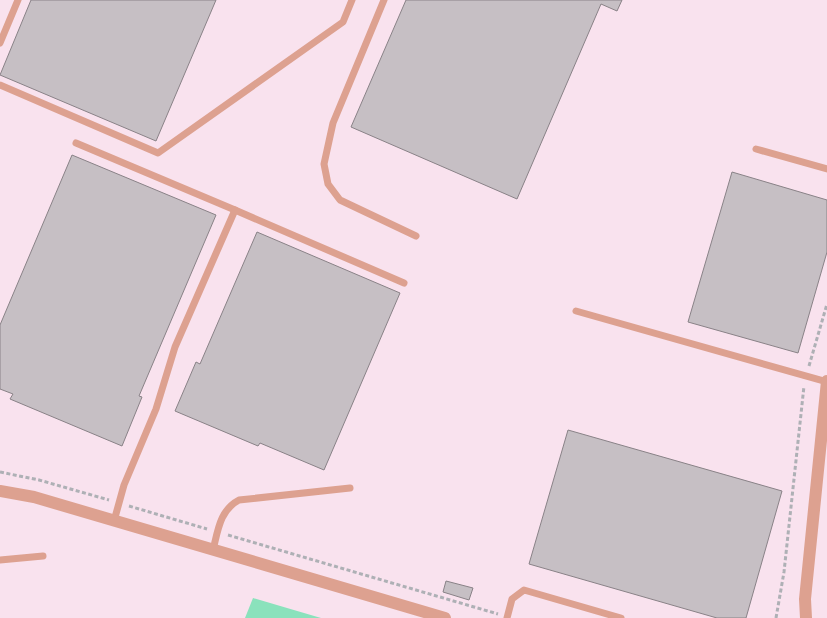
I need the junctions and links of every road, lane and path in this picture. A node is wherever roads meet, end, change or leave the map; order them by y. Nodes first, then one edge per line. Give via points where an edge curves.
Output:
1 (18, 0) edge
2 (352, 0) edge
3 (384, 0) edge
4 (0, 43) edge
5 (0, 85) edge
6 (76, 143) dead end
7 (756, 149) dead end
8 (827, 169) edge
9 (235, 210) junction
10 (416, 236) dead end
11 (404, 283) dead end
12 (827, 304) edge
13 (576, 312) dead end
14 (809, 365) dead end
15 (827, 382) edge
16 (804, 385) dead end
17 (0, 472) edge
18 (350, 488) dead end
19 (0, 491) edge
20 (119, 503) junction
21 (114, 521) junction
22 (218, 532) junction
23 (213, 550) junction
24 (43, 556) dead end
25 (0, 560) edge
26 (804, 599) junction
27 (445, 618) edge
28 (507, 618) edge
29 (621, 618) edge
30 (776, 618) edge
31 (799, 618) edge
32 (806, 618) edge

1 - 4 lane
2 - 5 lane via 343,22 158,153
3 - 10 lane via 333,123 324,164 328,184 340,200
6 - 9 lane
7 - 8 lane
9 - 11 lane
9 - 20 lane via 175,347 156,409
12 - 14 path
13 - 15 lane
15 - 26 street
16 - 30 path
17 - 20 path
18 - 22 lane via 239,500 229,505 223,514
19 - 21 street via 34,497
20 - 21 lane
20 - 22 path
21 - 23 street
22 - 23 lane
22 - 28 path
23 - 27 street
24 - 25 lane
26 - 31 street
26 - 32 street
28 - 29 lane via 512,599 524,590

